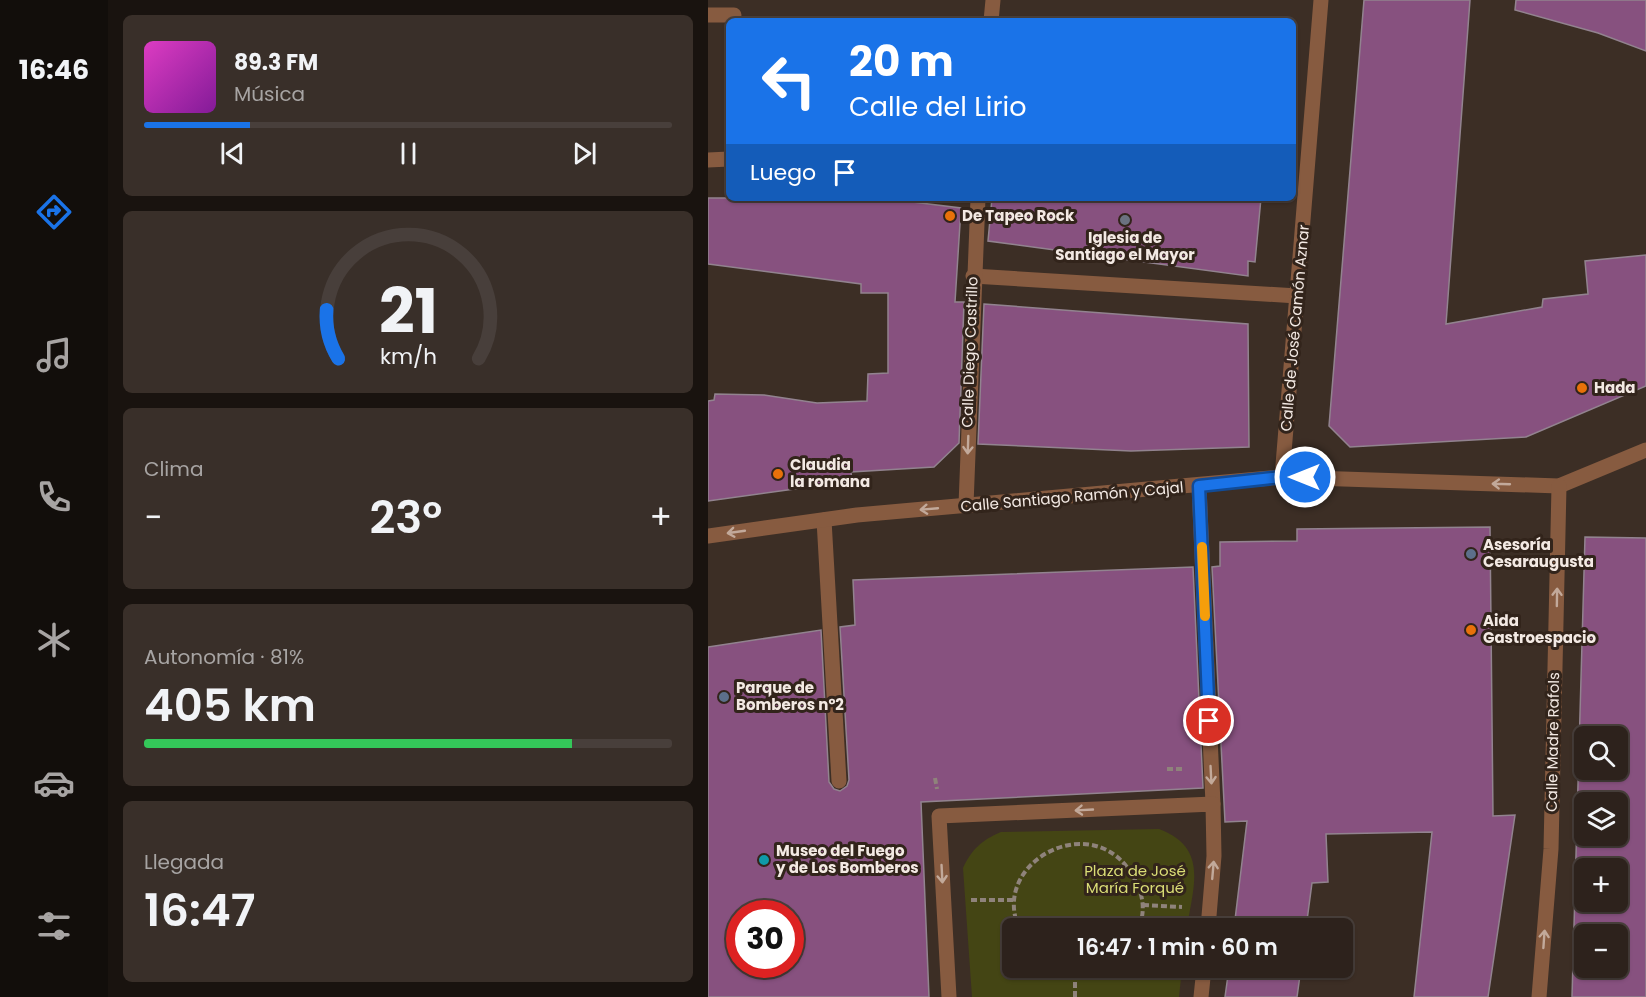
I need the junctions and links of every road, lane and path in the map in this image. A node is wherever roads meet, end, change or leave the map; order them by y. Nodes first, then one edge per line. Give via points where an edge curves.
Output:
1 (993, 0) edge
2 (1321, 0) edge
3 (734, 12) edge
4 (708, 15) edge
5 (991, 18) edge
6 (726, 159) edge
7 (708, 160) edge
8 (978, 201) edge
9 (973, 276) junction
10 (1297, 296) junction
11 (1646, 450) edge
12 (1282, 477) junction
13 (1199, 486) junction
14 (1559, 486) junction
15 (966, 505) junction
16 (824, 520) junction
17 (708, 536) edge
18 (839, 781) dead end
19 (1213, 804) junction
20 (1016, 900) junction
21 (944, 901) junction
22 (1143, 905) junction
23 (1210, 908) junction
24 (1018, 918) edge
25 (1142, 918) edge
26 (1209, 918) edge
27 (1075, 978) edge
28 (1203, 978) edge
29 (949, 997) edge
30 (1075, 997) edge
31 (1201, 997) edge
32 (1539, 997) edge

1 - 5 street
2 - 10 street, Calle de José Camón Aznar
3 - 4 street
6 - 7 street
8 - 9 street, Calle Diego Castrillo
9 - 10 street
9 -> 15 street, Calle Diego Castrillo
10 - 12 street, Calle de José Camón Aznar
11 - 14 street, Calle Santiago Ramón y Cajal
12 - 13 street, Calle Santiago Ramón y Cajal
14 -> 12 street, Calle Santiago Ramón y Cajal
13 - 15 street, Calle Santiago Ramón y Cajal
13 -> 19 street
32 -> 14 street, Calle Madre Rafols via 1551,849
15 -> 16 street, Calle Santiago Ramón y Cajal
16 -> 17 street, Calle Santiago Ramón y Cajal
16 - 18 street
19 -> 21 street via 939,816
23 -> 19 street
20 - 21 path
20 - 22 path via 1028,868 1050,850 1071,843 1110,850 1128,865 1142,893
20 - 24 path
21 - 29 street
22 - 23 path
22 - 25 path
23 - 26 street
27 - 30 path
28 - 31 street

